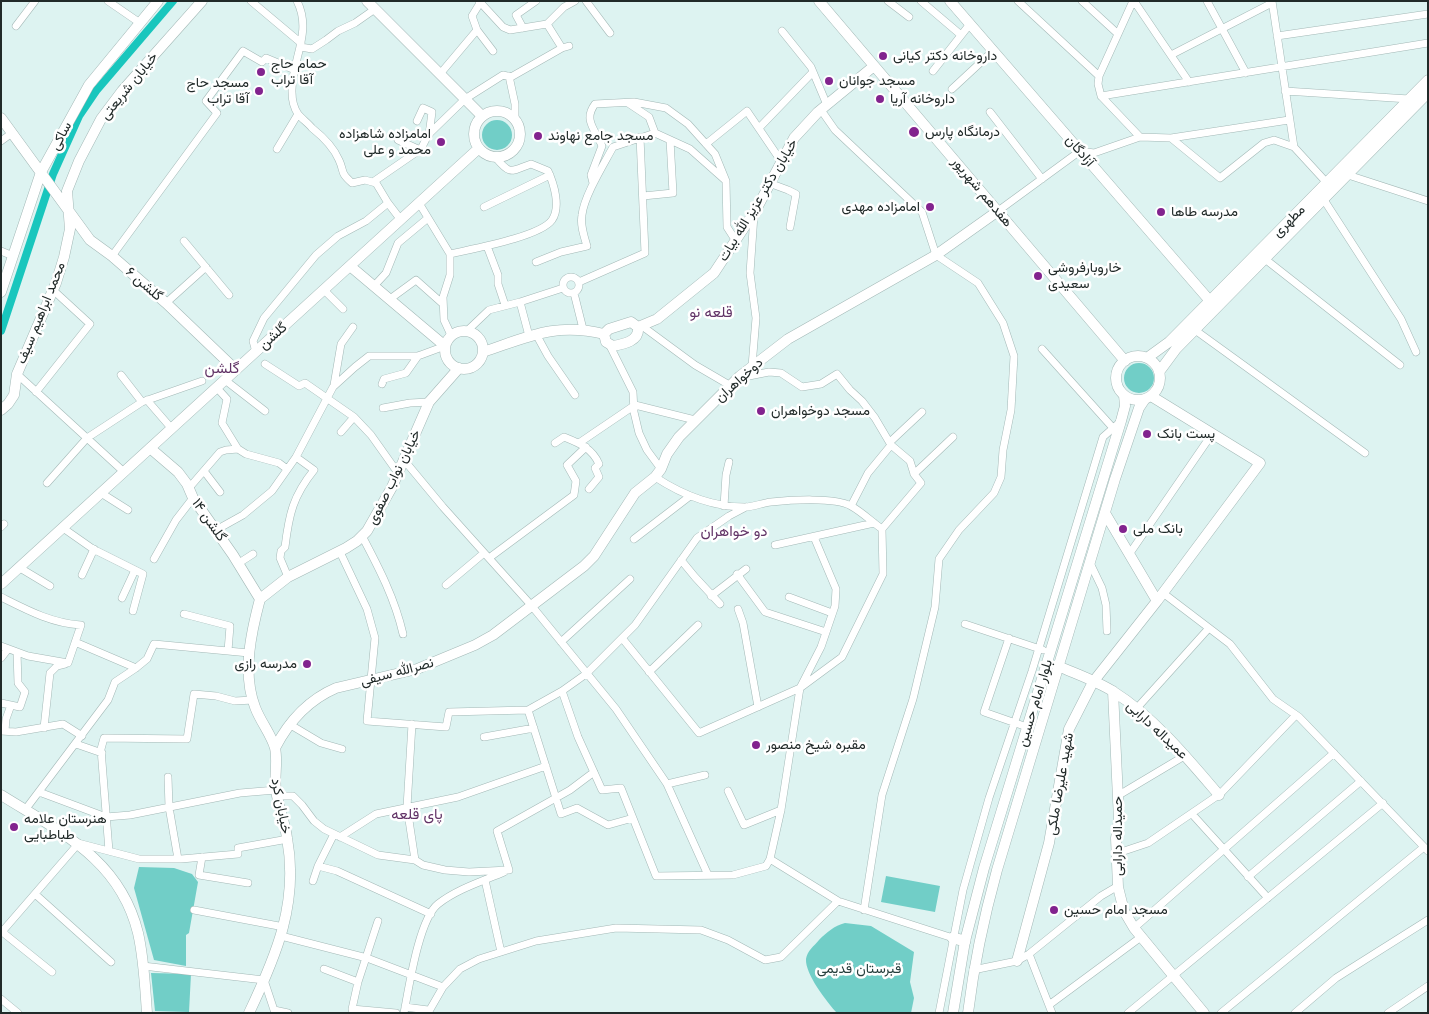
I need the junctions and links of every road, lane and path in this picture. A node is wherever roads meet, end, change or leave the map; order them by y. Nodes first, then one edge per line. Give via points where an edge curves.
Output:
1 (34, 1) edge
2 (158, 1) edge
3 (202, 1) edge
4 (251, 1) edge
5 (297, 1) edge
6 (367, 1) edge
7 (536, 1) edge
8 (575, 1) edge
9 (586, 1) edge
10 (819, 1) edge
11 (888, 1) edge
12 (921, 1) edge
13 (950, 1) edge
14 (1018, 1) edge
15 (1082, 1) edge
16 (1134, 1) edge
17 (1207, 1) edge
18 (112, 2) edge
19 (479, 2) edge
20 (1272, 2) edge
21 (376, 9) junction
22 (1428, 14) edge
23 (908, 16) dead end
24 (140, 24) junction
25 (547, 24) junction
26 (970, 24) junction
27 (16, 26) dead end
28 (523, 28) junction
29 (1222, 28) junction
30 (477, 30) junction
31 (782, 31) dead end
32 (610, 33) dead end
33 (1118, 34) junction
34 (961, 35) junction
35 (1277, 36) junction
36 (1428, 43) edge
37 (301, 45) junction
38 (492, 51) dead end
39 (993, 51) junction
40 (1171, 55) junction
41 (874, 66) junction
42 (1282, 67) junction
43 (295, 70) junction
44 (933, 71) dead end
45 (813, 72) junction
46 (1246, 73) junction
47 (440, 74) junction
48 (509, 76) junction
49 (1099, 76) junction
50 (1428, 80) edge
51 (1189, 82) junction
52 (952, 89) dead end
53 (1285, 91) junction
54 (1428, 93) edge
55 (1101, 96) junction
56 (465, 99) junction
57 (1409, 99) junction
58 (628, 103) junction
59 (824, 108) junction
60 (990, 112) dead end
61 (298, 114) junction
62 (482, 116) junction
63 (1, 118) edge
64 (515, 120) junction
65 (1289, 120) junction
66 (417, 121) dead end
67 (759, 128) junction
68 (12, 133) junction
69 (655, 133) junction
70 (428, 135) junction
71 (640, 137) junction
72 (1140, 137) junction
73 (1171, 138) junction
74 (398, 140) dead end
75 (670, 140) junction
76 (1, 141) edge
77 (706, 144) junction
78 (1294, 148) junction
79 (277, 149) dead end
80 (478, 149) junction
81 (420, 150) junction
82 (1080, 151) junction
83 (496, 158) junction
84 (781, 161) junction
85 (43, 175) junction
86 (550, 175) junction
87 (1348, 175) junction
88 (1042, 179) junction
89 (726, 181) junction
90 (373, 182) junction
91 (593, 183) junction
92 (769, 183) junction
93 (1327, 183) junction
94 (643, 196) junction
95 (1324, 200) junction
96 (1428, 201) edge
97 (388, 203) junction
98 (420, 203) junction
99 (484, 207) dead end
100 (69, 211) junction
101 (998, 211) junction
102 (754, 212) junction
103 (428, 218) junction
104 (401, 220) junction
105 (790, 227) dead end
106 (184, 240) dead end
107 (736, 241) junction
108 (487, 246) junction
109 (1, 251) edge
110 (450, 254) junction
111 (936, 255) junction
112 (13, 256) junction
113 (112, 256) junction
114 (1265, 259) junction
115 (536, 262) dead end
116 (350, 266) junction
117 (206, 267) junction
118 (579, 282) junction
119 (374, 286) junction
120 (563, 288) junction
121 (53, 290) junction
122 (324, 290) junction
123 (1, 292) edge
124 (574, 293) junction
125 (229, 295) dead end
126 (390, 299) junction
127 (1210, 301) junction
128 (520, 302) junction
129 (166, 303) junction
130 (443, 304) junction
131 (505, 305) junction
132 (343, 309) dead end
133 (353, 327) dead end
134 (640, 327) junction
135 (583, 329) junction
136 (1195, 330) junction
137 (467, 331) junction
138 (604, 334) junction
139 (452, 335) junction
140 (532, 335) junction
141 (445, 346) junction
142 (610, 346) junction
143 (1042, 349) dead end
144 (256, 352) junction
145 (483, 352) junction
146 (1416, 352) dead end
147 (418, 356) junction
148 (1147, 358) junction
149 (1125, 360) junction
150 (265, 364) dead end
151 (1400, 365) dead end
152 (752, 366) junction
153 (458, 368) junction
154 (236, 370) junction
155 (1159, 372) junction
156 (17, 374) junction
157 (120, 375) dead end
158 (225, 380) junction
159 (202, 381) dead end
160 (734, 382) junction
161 (382, 384) dead end
162 (334, 385) junction
163 (217, 388) junction
164 (36, 392) junction
165 (575, 395) dead end
166 (1124, 395) junction
167 (1148, 398) junction
168 (327, 399) junction
169 (144, 401) junction
170 (430, 402) junction
171 (635, 405) junction
172 (383, 408) dead end
173 (1, 410) edge
174 (265, 411) dead end
175 (922, 412) dead end
176 (354, 417) junction
177 (695, 420) junction
178 (1117, 425) junction
179 (172, 429) junction
180 (342, 432) dead end
181 (1212, 434) junction
182 (953, 437) dead end
183 (88, 438) junction
184 (555, 443) dead end
185 (579, 443) junction
186 (891, 443) junction
187 (150, 448) junction
188 (586, 448) junction
189 (238, 449) junction
190 (1365, 453) dead end
191 (296, 456) junction
192 (404, 460) junction
193 (729, 462) dead end
194 (288, 469) junction
195 (204, 471) junction
196 (124, 472) junction
197 (398, 473) junction
198 (658, 473) junction
199 (914, 474) junction
200 (47, 483) dead end
201 (189, 488) junction
202 (589, 489) dead end
203 (220, 492) dead end
204 (101, 493) junction
205 (690, 496) junction
206 (193, 498) junction
207 (724, 506) junction
208 (851, 506) junction
209 (746, 508) junction
210 (128, 510) dead end
211 (1105, 513) junction
212 (874, 523) junction
213 (63, 528) junction
214 (882, 529) junction
215 (216, 530) junction
216 (362, 536) junction
217 (814, 537) junction
218 (634, 540) dead end
219 (774, 545) dead end
220 (94, 549) junction
221 (340, 552) junction
222 (1130, 553) junction
223 (253, 554) dead end
224 (486, 556) junction
225 (154, 559) dead end
226 (681, 560) junction
227 (1090, 562) junction
228 (239, 563) junction
229 (20, 568) junction
230 (746, 569) dead end
231 (135, 570) junction
232 (737, 574) junction
233 (82, 575) dead end
234 (288, 577) junction
235 (630, 579) dead end
236 (1, 584) edge
237 (50, 586) dead end
238 (446, 586) dead end
239 (711, 596) junction
240 (1, 597) edge
241 (789, 597) dead end
242 (1160, 597) junction
243 (122, 598) dead end
244 (260, 599) junction
245 (720, 604) dead end
246 (531, 605) junction
247 (738, 609) dead end
248 (133, 611) dead end
249 (832, 612) junction
250 (184, 614) dead end
251 (965, 624) dead end
252 (698, 625) dead end
253 (1209, 628) junction
254 (1107, 631) dead end
255 (826, 632) junction
256 (404, 634) dead end
257 (622, 638) junction
258 (1009, 638) junction
259 (75, 642) junction
260 (560, 642) junction
261 (5, 647) edge
262 (1039, 648) junction
263 (228, 651) junction
264 (17, 652) junction
265 (249, 653) junction
266 (1050, 653) junction
267 (1, 658) edge
268 (68, 663) junction
269 (1058, 666) junction
270 (136, 668) junction
271 (649, 672) junction
272 (586, 674) junction
273 (371, 680) junction
274 (1093, 682) junction
275 (800, 688) junction
276 (562, 691) junction
277 (1113, 691) junction
278 (252, 700) junction
279 (1, 703) edge
280 (11, 705) junction
281 (758, 707) junction
282 (1137, 708) junction
283 (528, 710) junction
284 (1296, 715) junction
285 (1014, 723) junction
286 (289, 724) junction
287 (412, 724) junction
288 (1027, 726) junction
289 (44, 728) junction
290 (534, 728) junction
291 (3, 731) edge
292 (82, 736) junction
293 (484, 737) dead end
294 (76, 744) junction
295 (275, 748) junction
296 (342, 749) dead end
297 (102, 753) junction
298 (1334, 753) junction
299 (1186, 755) junction
300 (546, 766) junction
301 (594, 772) junction
302 (705, 775) dead end
303 (168, 778) dead end
304 (1361, 780) junction
305 (667, 784) junction
306 (728, 791) dead end
307 (39, 792) junction
308 (276, 793) junction
309 (1, 795) edge
310 (1118, 795) junction
311 (1220, 795) junction
312 (556, 797) junction
313 (1383, 803) junction
314 (407, 807) junction
315 (169, 808) junction
316 (25, 810) junction
317 (781, 810) junction
318 (1192, 814) junction
319 (106, 816) junction
320 (633, 818) junction
321 (337, 835) junction
322 (288, 839) junction
323 (77, 843) junction
324 (1426, 849) edge
325 (1223, 850) junction
326 (109, 851) junction
327 (1118, 853) junction
328 (202, 857) junction
329 (178, 859) junction
330 (770, 859) junction
331 (415, 860) junction
332 (318, 866) junction
333 (509, 870) junction
334 (708, 875) junction
335 (1248, 876) junction
336 (314, 880) dead end
337 (485, 880) junction
338 (248, 883) dead end
339 (1118, 886) junction
340 (35, 894) junction
341 (1268, 898) junction
342 (838, 901) junction
343 (194, 910) dead end
344 (864, 910) junction
345 (431, 914) junction
346 (1428, 920) edge
347 (378, 921) dead end
348 (1134, 928) junction
349 (282, 931) junction
350 (2, 932) edge
351 (1141, 937) junction
352 (953, 938) junction
353 (965, 941) junction
354 (501, 952) junction
355 (1029, 954) junction
356 (367, 958) junction
357 (1018, 960) junction
358 (111, 962) dead end
359 (143, 966) junction
360 (324, 969) dead end
361 (973, 970) junction
362 (52, 972) dead end
363 (412, 974) junction
364 (1173, 976) junction
365 (264, 980) junction
366 (358, 982) junction
367 (1428, 986) edge
368 (443, 987) junction
369 (1, 999) edge
370 (1049, 1005) junction
371 (404, 1010) edge
372 (352, 1011) edge
373 (275, 1012) edge
374 (428, 1012) edge
375 (18, 1013) edge
376 (147, 1013) edge
377 (249, 1013) edge
378 (288, 1013) edge
379 (396, 1013) edge
380 (939, 1013) edge
381 (953, 1013) edge
382 (968, 1013) edge
383 (1052, 1013) edge
384 (1128, 1013) edge
385 (1204, 1013) edge
386 (1221, 1013) edge
387 (1295, 1013) edge
388 (1388, 1013) edge

1 - 27 street
2 - 24 street, ساکی
3 - 100 street, خیابان شریعتی via 101,119 68,191
4 - 37 street
5 - 37 street via 304,21
6 - 21 street
7 - 28 street via 516,15
8 - 25 street via 564,6
9 - 32 street
10 - 41 street, هفدهم شهریور
11 - 23 street
12 - 34 street
13 - 26 street, آزادگان
14 - 49 street
15 - 33 street
16 - 33 street
16 - 40 street
17 - 29 street
18 - 24 street
19 - 28 street via 503,27 510,30
19 - 30 street via 472,16
20 - 29 street
20 - 35 street
21 - 37 street via 312,49
21 - 47 street
22 - 35 street
24 - 85 street, ساکی via 89,85
25 - 28 street
25 - 48 street via 566,47
26 - 34 street
26 - 39 street, آزادگان
29 - 40 street
29 - 46 street
30 - 38 street
30 - 47 street
31 - 45 street
33 - 49 street
34 - 44 street
35 - 42 street
36 - 42 street
37 - 43 street
39 - 52 street
39 - 82 street, آزادگان
40 - 51 street
41 - 59 street, خیابان دکتر عزیز الله بیات
41 - 101 street, هفدهم شهریور
42 - 46 street
42 - 53 street
43 - 61 street via 292,91
43 - 113 street via 266,58 262,62 243,51 206,101 217,113
45 - 59 street
45 - 67 street
46 - 51 street
47 - 56 street
48 - 56 street via 503,75
48 - 64 street via 516,104
49 - 55 street
50 - 57 street, مطهری
51 - 55 street
53 - 57 street
53 - 65 street
54 - 87 street, مطهری
55 - 72 street
56 - 62 street
56 - 70 street
57 - 93 street, مطهری
58 - 69 street via 649,117
58 - 77 street via 666,108 688,124
58 - 91 street via 595,104 590,111 589,120 602,146 591,175
59 - 84 street, خیابان دکتر عزیز الله بیات via 794,138
59 - 111 street via 835,130 922,212
60 - 88 street
61 - 79 street
61 - 90 street via 333,150 340,161 342,174 352,183
62 - 64 street via 496,111
62 - 80 street via 477,121 473,136
63 - 68 street, گلشن ۶
64 - 83 street via 520,132 518,145 509,155
65 - 73 street
65 - 78 street
66 - 70 street via 422,108 432,112
67 - 77 street via 747,111
67 - 84 street
68 - 76 street
68 - 85 street, گلشن ۶
69 - 71 street
69 - 75 street
70 - 81 street
71 - 91 street via 613,147
71 - 94 street
72 - 73 street
72 - 82 street via 1094,153
73 - 78 street via 1220,178 1264,143 1274,140
74 - 81 street
75 - 89 street via 690,149
75 - 94 street via 673,193
77 - 89 street via 715,154
78 - 93 street
80 - 83 street
80 - 98 street, گلشن
81 - 90 street
82 - 88 street
82 - 127 street, آزادگان
83 - 86 street via 506,170 532,164
84 - 92 street, خیابان دکتر عزیز الله بیات
85 - 100 street, گلشن ۶
85 - 112 street, ساکی
86 - 99 street
86 - 108 street via 556,199 552,220 540,229
87 - 95 street, مطهری
87 - 96 street
88 - 101 street
89 - 107 street via 727,227
90 - 97 street
91 - 115 street via 582,214 587,246
92 - 102 street, خیابان دکتر عزیز الله بیات
92 - 105 street via 796,194
93 - 127 street, مطهری
94 - 118 street via 645,253
95 - 114 street, مطهری
95 - 146 street via 1401,319
97 - 104 street
97 - 144 street via 366,221 338,236 316,255 264,318 253,341
98 - 103 street
98 - 104 street, گلشن
100 - 113 street, گلشن ۶ via 90,240
100 - 121 street, محمد ابراهیم سیف via 70,229
101 - 111 street, دوخواهران
101 - 149 street, هفدهم شهریور
102 - 107 street, خیابان دکتر عزیز الله بیات
102 - 152 street via 750,273 756,318
103 - 110 street
103 - 119 street via 398,243 386,273
104 - 116 street, گلشن
106 - 117 street
107 - 134 street, خیابان دکتر عزیز الله بیات via 714,273 657,319
108 - 110 street
108 - 131 street
109 - 112 street
110 - 130 street via 450,275
111 - 152 street, دوخواهران via 788,339
111 - 344 street via 978,283 1003,323 1014,356 1011,410 1001,477 994,493 959,530 939,559 935,606 913,699 882,795
112 - 123 street, ساکی
113 - 129 street, گلشن ۶
114 - 136 street, مطهری
114 - 151 street
116 - 119 street
116 - 122 street, گلشن
117 - 125 street
117 - 129 street
118 - 120 street via 575,278 567,278
118 - 124 street
119 - 126 street
120 - 124 street
120 - 128 street
121 - 156 street, محمد ابراهیم سیف
121 - 164 street via 90,324
122 - 132 street
122 - 144 street, گلشن
124 - 135 street
126 - 130 street via 416,280
126 - 141 street
127 - 148 street, مطهری via 1170,342
128 - 131 street
128 - 140 street
129 - 154 street, گلشن ۶
130 - 139 street via 444,320
131 - 137 street via 489,310
133 - 162 street via 341,344
134 - 138 street via 628,322
134 - 142 street, خیابان دکتر عزیز الله بیات via 635,339
134 - 160 street via 688,360
135 - 138 street
135 - 140 street
136 - 155 street, مطهری
136 - 190 street
137 - 139 street
137 - 145 street via 479,338
138 - 142 street
139 - 141 street
140 - 145 street
140 - 165 street
141 - 147 street
141 - 153 street via 446,358
142 - 171 street via 633,392
143 - 178 street
144 - 154 street, گلشن
145 - 153 street via 474,366
147 - 161 street via 406,373 384,379
147 - 162 street via 369,356
148 - 149 street via 1138,356
148 - 155 street
149 - 166 street via 1116,378
150 - 168 street via 299,386 305,383
152 - 160 street, دوخواهران
153 - 170 street, خیابان نواب صفوی
154 - 158 street, گلشن
155 - 167 street via 1159,385
156 - 164 street
156 - 173 street, محمد ابراهیم سیف via 14,395
157 - 169 street
158 - 163 street, گلشن
158 - 174 street
159 - 169 street
160 - 177 street, دوخواهران
160 - 186 street via 769,372 782,373 802,387 821,384 837,374
162 - 168 street
163 - 179 street, گلشن
163 - 189 street via 227,399 222,423
164 - 183 street
166 - 167 street via 1132,399
166 - 178 street, بلوار امام حسین via 1125,406
167 - 181 street
167 - 211 street, بلوار امام حسین via 1139,408
168 - 176 street
168 - 191 street
169 - 179 street
169 - 183 street
170 - 172 street
170 - 192 street, خیابان نواب صفوی
171 - 177 street
171 - 185 street
171 - 198 street via 638,433
175 - 186 street
176 - 180 street
176 - 197 street
177 - 198 street, دوخواهران via 667,454
178 - 262 street via 1103,436
178 - 266 street, بلوار امام حسین
179 - 187 street, گلشن
181 - 222 street
181 - 242 street, شهید علیرضا ملکی via 1260,464
182 - 199 street
183 - 196 street
183 - 200 street
184 - 185 street via 564,437
185 - 188 street
186 - 199 street via 910,461
186 - 208 street via 868,472
187 - 196 street, گلشن
187 - 201 street, گلشن ۱۴ via 178,472
188 - 202 street via 595,455 599,464 595,468 599,477
188 - 224 street via 567,465 576,481 574,494
189 - 194 street
189 - 195 street via 220,452
191 - 194 street
191 - 234 street via 314,470 294,501 285,547 281,551 280,558
192 - 197 street, خیابان نواب صفوی
192 - 224 street
193 - 207 street
194 - 215 street via 272,491 243,515
195 - 201 street
195 - 203 street
196 - 204 street, گلشن
197 - 216 street, خیابان نواب صفوی via 373,522
198 - 205 street via 675,490
198 - 246 street, دوخواهران via 635,493 594,556
199 - 214 street via 921,483
201 - 206 street, گلشن ۱۴
204 - 210 street
204 - 213 street, گلشن
205 - 207 street
205 - 218 street
206 - 215 street, گلشن ۱۴
206 - 225 street
207 - 209 street
208 - 209 street via 835,501 795,500
208 - 212 street
209 - 226 street via 697,538
211 - 222 street
211 - 227 street, بلوار امام حسین
212 - 214 street
212 - 217 street
213 - 220 street
213 - 229 street, گلشن
214 - 275 street via 883,574 842,657
215 - 228 street, گلشن ۱۴
216 - 221 street, خیابان نواب صفوی
216 - 256 street via 382,572
217 - 219 street
217 - 249 street via 836,589
220 - 231 street
220 - 233 street
221 - 234 street, خیابان نواب صفوی
221 - 273 street via 367,609 375,638
222 - 242 street
223 - 228 street
224 - 238 street
224 - 246 street
226 - 239 street
226 - 257 street via 635,626
227 - 254 street via 1102,588
227 - 269 street, بلوار امام حسین
228 - 244 street, گلشن ۱۴
229 - 236 street, گلشن
229 - 237 street
230 - 232 street
231 - 243 street
231 - 248 street via 143,574
232 - 239 street
232 - 255 street via 765,612
234 - 244 street, خیابان نواب صفوی
235 - 260 street
239 - 245 street
240 - 259 street via 41,617 81,625
241 - 249 street
242 - 253 street
242 - 274 street, شهید علیرضا ملکی
244 - 265 street, خیابان کرد
246 - 260 street
246 - 273 street, نصرالله سیفی via 475,646 417,669
247 - 281 street
249 - 255 street
250 - 263 street via 230,626
251 - 258 street
252 - 271 street
253 - 282 street
253 - 284 street via 1230,644 1272,699
255 - 275 street
257 - 271 street
257 - 272 street
258 - 262 street
258 - 285 street via 984,712
259 - 268 street
259 - 270 street
260 - 272 street
261 - 264 street
261 - 267 street
262 - 266 street
262 - 285 street
263 - 265 street
263 - 270 street via 154,644 146,659
264 - 268 street
264 - 280 street via 18,683 25,692 20,707
265 - 278 street, خیابان کرد
266 - 288 street, بلوار امام حسین
268 - 289 street via 57,666 50,673
269 - 274 street, عمیداله دارابی
269 - 361 street, بلوار امام حسین via 996,870
270 - 292 street via 114,682 108,700
271 - 281 street via 699,733
272 - 276 street
272 - 305 street via 616,709
273 - 286 street, نصرالله سیفی via 325,693
273 - 287 street via 367,721
274 - 277 street, عمیداله دارابی
274 - 357 street, شهید علیرضا ملکی via 1069,729 1049,842
275 - 281 street
275 - 317 street
276 - 283 street
276 - 301 street
277 - 282 street, عمیداله دارابی
277 - 310 street, حمیداله دارابی
278 - 295 street, خیابان کرد
278 - 297 street via 235,701 194,694 187,739 104,738
279 - 280 street
280 - 291 street
282 - 299 street, عمیداله دارابی
283 - 287 street via 449,712 446,727
283 - 290 street
284 - 298 street
284 - 311 street
285 - 288 street
285 - 352 street via 988,798
286 - 295 street, نصرالله سیفی
286 - 296 street via 321,743
287 - 314 street
288 - 353 street, بلوار امام حسین
289 - 291 street
289 - 292 street via 63,724
290 - 293 street
290 - 300 street
292 - 294 street
294 - 297 street
294 - 307 street
295 - 308 street, خیابان کرد
297 - 319 street
298 - 304 street
298 - 325 street
299 - 310 street
299 - 311 street, عمیداله دارابی
300 - 312 street
300 - 314 street via 458,797
301 - 312 street
301 - 320 street via 602,790 621,788
302 - 305 street
303 - 315 street
304 - 313 street
304 - 335 street
305 - 334 street
306 - 317 street via 744,825
307 - 316 street
307 - 319 street
308 - 315 street via 240,793
308 - 321 street via 293,796 314,821
308 - 322 street, خیابان کرد
309 - 316 street
310 - 327 street, حمیداله دارابی
311 - 318 street
312 - 320 street via 561,814 577,808 608,825
312 - 333 street via 498,831
313 - 324 street
313 - 341 street
314 - 321 street via 376,814
314 - 331 street
315 - 319 street
315 - 329 street
316 - 323 street
317 - 330 street
318 - 325 street
318 - 327 street via 1148,843
319 - 326 street
320 - 334 street via 656,876
321 - 331 street via 378,855
321 - 332 street
322 - 328 street via 238,848 238,854
322 - 349 street, خیابان کرد via 291,877
323 - 326 street
323 - 340 street
323 - 359 street via 112,876 122,894 137,931
324 - 386 street
325 - 335 street
325 - 348 street
326 - 329 street via 139,859
327 - 339 street, حمیداله دارابی
328 - 329 street
328 - 338 street via 199,874
330 - 334 street via 766,866 733,875
330 - 342 street
331 - 333 street via 445,870
332 - 336 street
332 - 345 street via 338,871
333 - 337 street
335 - 341 street
337 - 345 street via 437,904
337 - 354 street
339 - 348 street, حمیداله دارابی via 1124,911
339 - 355 street
340 - 350 street
340 - 358 street
341 - 364 street
342 - 344 street
342 - 354 street via 781,958 765,960 701,930 616,928 536,941
343 - 349 street
344 - 352 street
345 - 363 street via 423,927
346 - 387 street via 1336,978
347 - 356 street
348 - 351 street, حمیداله دارابی
349 - 356 street
349 - 365 street, خیابان کرد
350 - 362 street
351 - 364 street, حمیداله دارابی
351 - 370 street
352 - 353 main road
352 - 380 street
353 - 381 street, بلوار امام حسین
354 - 368 street via 460,969
355 - 357 street
355 - 370 street
356 - 363 street
356 - 366 street
357 - 361 street
359 - 365 street
359 - 376 street
360 - 366 street
361 - 382 street, بلوار امام حسین
363 - 368 street
363 - 371 street
364 - 384 street
364 - 385 street, حمیداله دارابی
365 - 373 street
365 - 377 street, خیابان کرد
366 - 372 street
367 - 388 street
368 - 374 street
369 - 375 street
370 - 383 street
371 - 374 street
372 - 379 street
373 - 378 street

